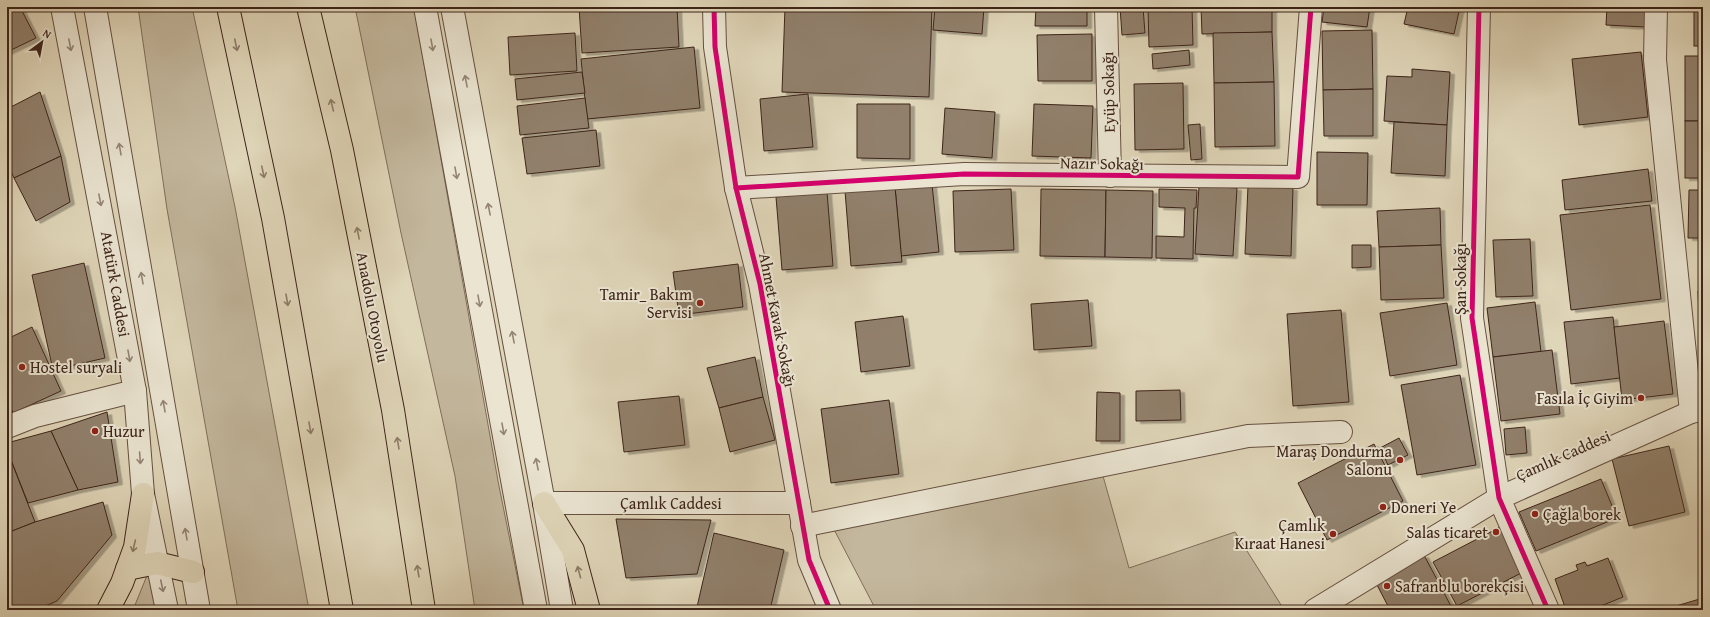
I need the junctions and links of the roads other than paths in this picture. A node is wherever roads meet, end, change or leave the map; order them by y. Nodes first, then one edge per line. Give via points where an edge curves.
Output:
1 (62, 7) edge
2 (95, 7) edge
3 (228, 7) edge
4 (308, 7) edge
5 (425, 7) edge
6 (452, 7) edge
7 (714, 7) edge
8 (1106, 7) edge
9 (1311, 7) edge
10 (1479, 7) edge
11 (1656, 7) edge
12 (1110, 176) junction
13 (736, 188) junction
14 (135, 391) junction
15 (1697, 411) edge
16 (7, 427) edge
17 (1341, 432) dead end
18 (143, 494) junction
19 (1499, 498) junction
20 (544, 503) junction
21 (799, 503) junction
22 (802, 526) junction
23 (158, 563) junction
24 (127, 569) junction
25 (193, 572) junction
26 (108, 610) edge
27 (167, 610) edge
28 (199, 610) edge
29 (342, 610) edge
30 (424, 610) edge
31 (536, 610) edge
32 (562, 610) edge
33 (589, 610) edge
34 (830, 610) edge
35 (1315, 610) edge
36 (1548, 610) edge

1 -> 14 street, Atatürk Caddesi
25 -> 2 street, Atatürk Caddesi
3 -> 29 main road via 273,218
30 -> 4 main road, Anadolu Otoyolu via 390,395 342,150
5 -> 31 street
20 -> 6 street
7 - 13 street, Ahmet Kavak Sokağı via 715,47
8 - 12 street, Eyüp Sokağı
9 - 12 street, Nazır Sokağı via 1298,177
10 - 19 street, Şan Sokağı via 1472,318
11 - 15 street via 1655,60
12 - 13 street, Nazır Sokağı via 964,174
13 - 21 street, Ahmet Kavak Sokağı via 760,284
14 - 16 street via 35,416
14 -> 18 street, Atatürk Caddesi
15 - 19 street, Çamlık Caddesi
17 - 22 street via 1248,436
18 - 23 street, Atatürk Caddesi
18 -> 24 main road via 135,547
19 - 35 street, Çamlık Caddesi
19 - 36 street, Şan Sokağı
20 - 21 street, Çamlık Caddesi
20 - 32 street
33 -> 20 main road via 573,550
21 - 22 street, Ahmet Kavak Sokağı
22 - 34 street, Ahmet Kavak Sokağı via 809,560
23 - 24 main road
23 - 25 main road
23 -> 27 street, Atatürk Caddesi
24 - 26 main road
25 - 28 street, Atatürk Caddesi

